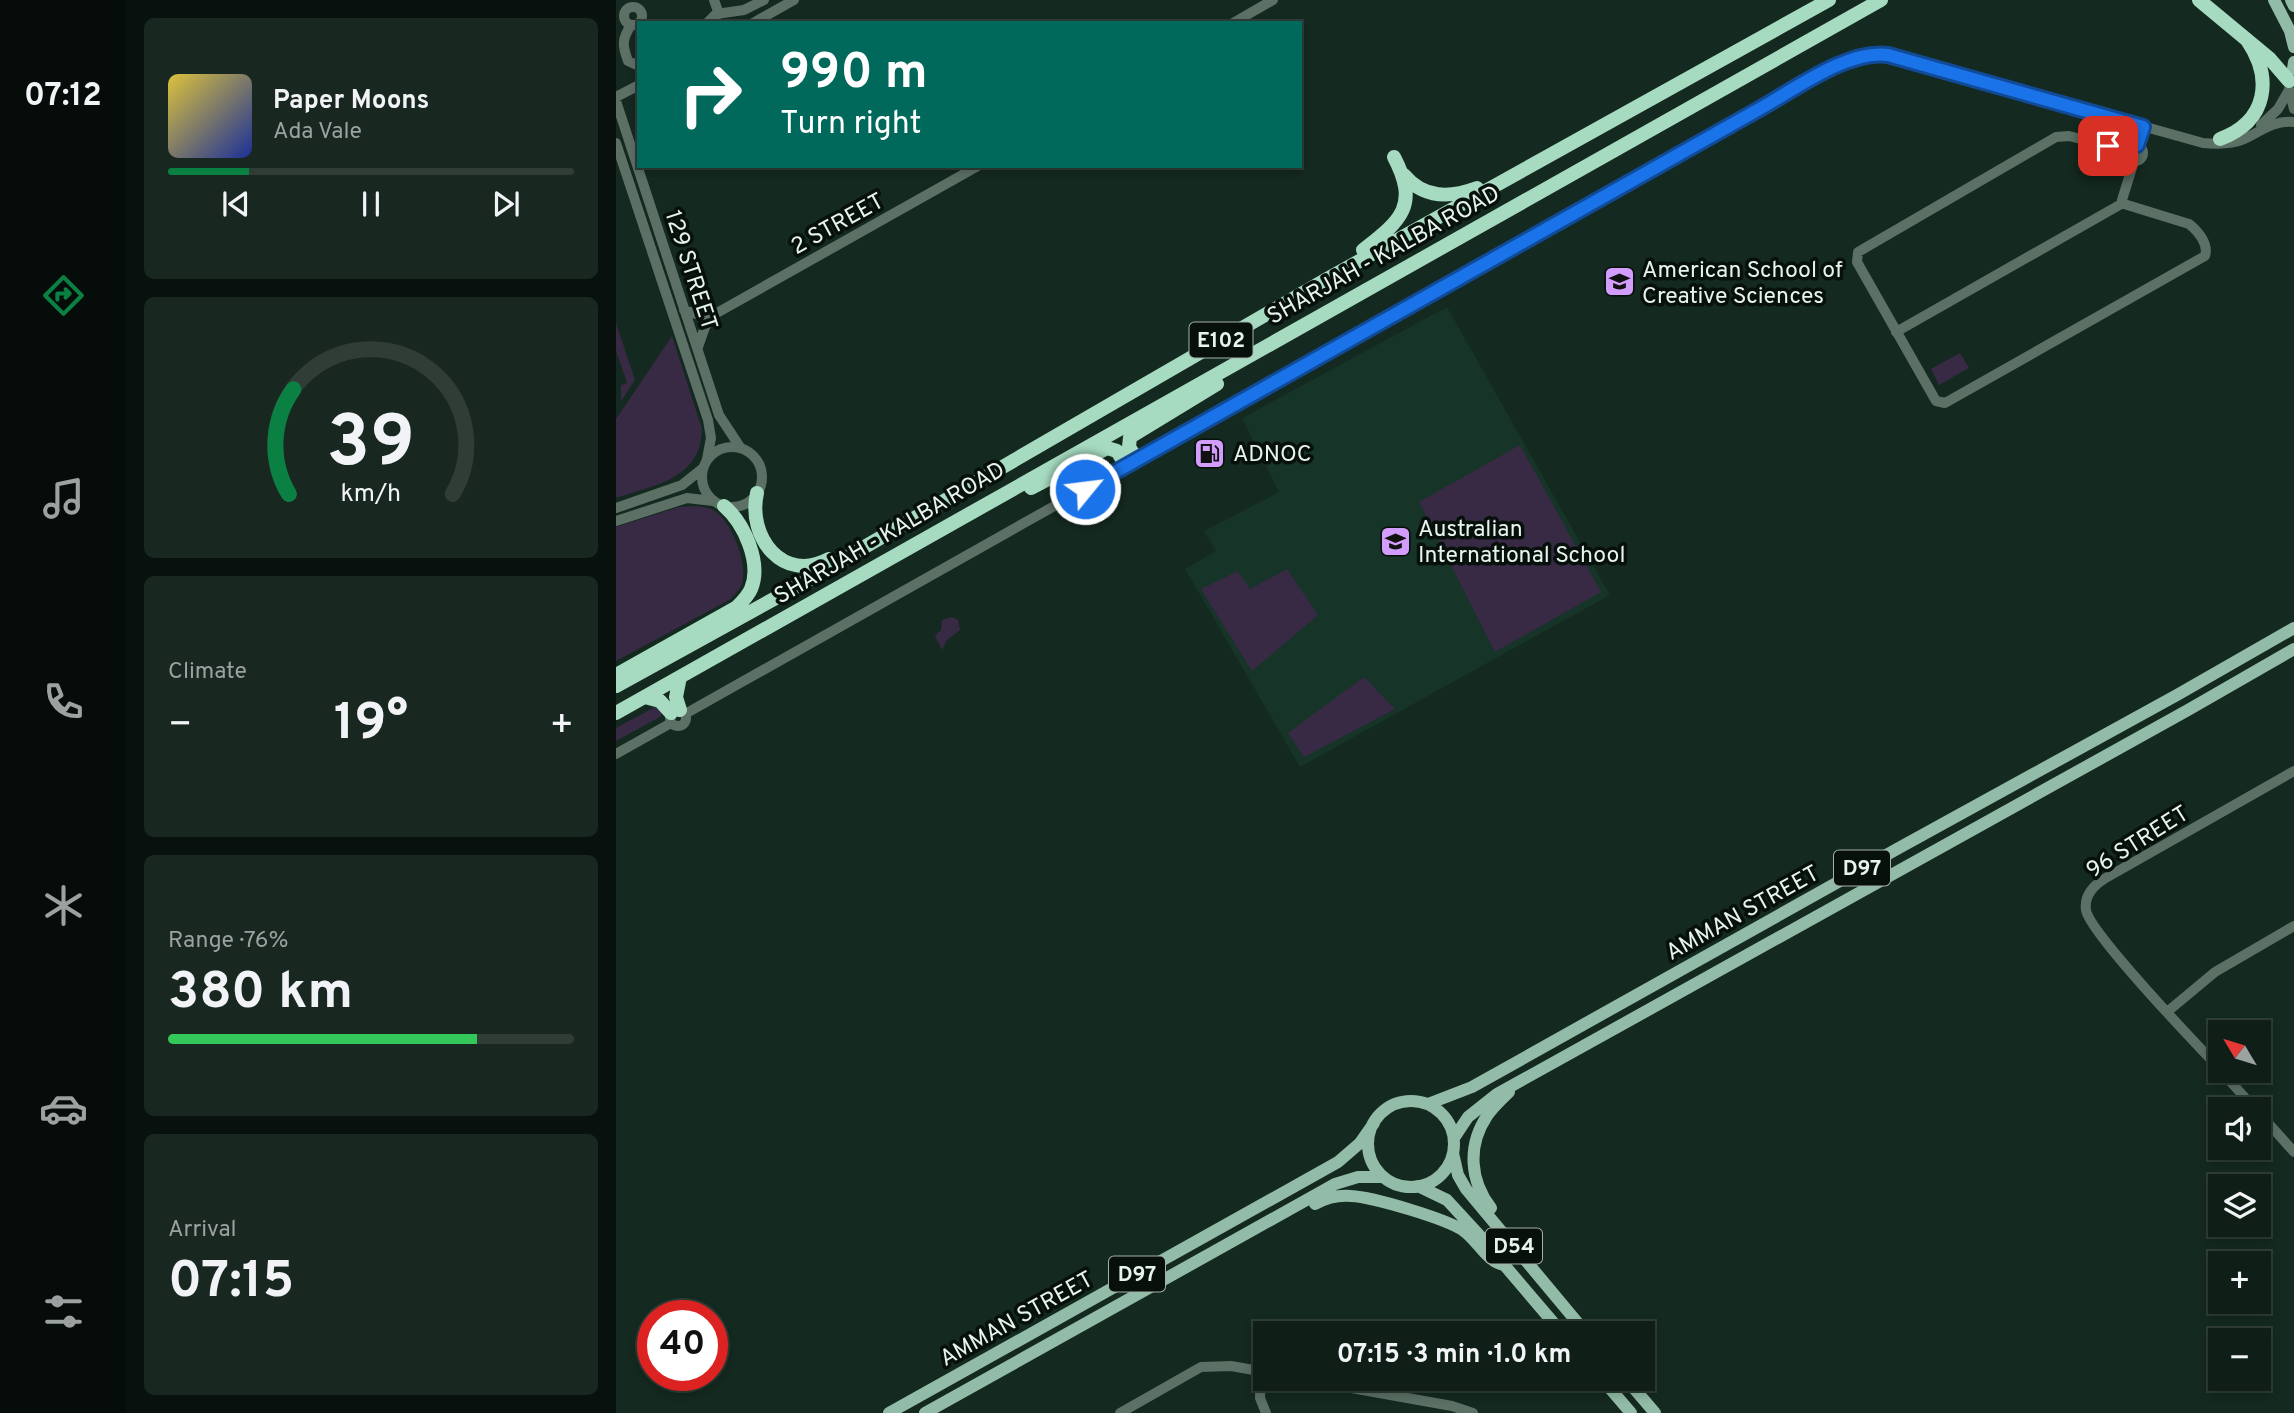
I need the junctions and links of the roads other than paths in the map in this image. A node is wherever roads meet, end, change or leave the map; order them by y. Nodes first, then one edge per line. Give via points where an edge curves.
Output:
1 (714, 0) edge
2 (764, 0) edge
3 (794, 0) edge
4 (1273, 0) edge
5 (1829, 0) edge
6 (1881, 0) edge
7 (2199, 0) edge
8 (2274, 0) edge
9 (2291, 0) edge
10 (631, 4) edge
11 (742, 5) edge
12 (2294, 6) edge
13 (719, 13) junction
14 (639, 21) edge
15 (709, 21) edge
16 (756, 21) edge
17 (1236, 21) edge
18 (624, 23) edge
19 (2247, 40) junction
20 (2294, 47) edge
21 (2294, 62) edge
22 (637, 65) edge
23 (2291, 77) edge
24 (637, 86) edge
25 (616, 99) edge
26 (2294, 109) edge
27 (2294, 122) edge
28 (2143, 127) junction
29 (2187, 138) junction
30 (2220, 139) junction
31 (616, 142) edge
32 (2137, 145) junction
33 (2127, 151) junction
34 (1394, 157) dead end
35 (2134, 162) junction
36 (637, 164) edge
37 (638, 168) edge
38 (974, 168) edge
39 (1403, 174) junction
40 (1508, 176) junction
41 (2123, 202) junction
42 (1327, 278) junction
43 (684, 310) junction
44 (715, 314) junction
45 (1895, 332) junction
46 (698, 350) junction
47 (1241, 360) junction
48 (740, 447) junction
49 (1037, 448) junction
50 (1132, 463) junction
51 (705, 464) junction
52 (757, 494) junction
53 (990, 501) junction
54 (719, 504) junction
55 (616, 508) edge
56 (616, 521) edge
57 (2294, 628) edge
58 (2294, 649) edge
59 (616, 674) edge
60 (680, 677) junction
61 (616, 686) edge
62 (645, 697) junction
63 (616, 713) edge
64 (677, 715) junction
65 (616, 754) edge
66 (2294, 771) edge
67 (2294, 926) edge
68 (2167, 1012) junction
69 (2208, 1057) edge
70 (2232, 1083) edge
71 (1516, 1084) junction
72 (2245, 1097) edge
73 (1428, 1104) junction
74 (1374, 1123) junction
75 (2271, 1126) edge
76 (1454, 1138) junction
77 (1453, 1152) junction
78 (2294, 1152) edge
79 (1383, 1177) junction
80 (1418, 1186) junction
81 (1275, 1218) junction
82 (1512, 1244) junction
83 (1504, 1265) junction
84 (1552, 1321) edge
85 (1576, 1321) edge
86 (1253, 1370) edge
87 (1261, 1391) edge
88 (1368, 1391) edge
89 (1612, 1391) edge
90 (1636, 1391) edge
91 (1135, 1409) edge
92 (889, 1413) edge
93 (925, 1413) edge
94 (1120, 1413) edge
95 (1266, 1413) edge
96 (1473, 1413) edge
97 (1631, 1413) edge
98 (1655, 1413) edge

1 - 13 street
2 - 11 street
3 - 16 street
4 - 17 street
5 - 40 highway, SHARJAH - KALBA ROAD / E102
6 - 47 highway, SHARJAH - KALBA ROAD / E102
7 - 19 highway
8 - 20 main road
9 - 12 main road
10 - 14 street via 641,15
10 - 18 street
11 - 13 street
13 - 15 street
18 - 22 street via 622,45 628,61
19 - 23 highway
19 - 30 highway via 2261,64 2263,92 2245,125
21 - 23 main road
23 - 26 street
23 - 30 street via 2278,109 2262,125
24 - 25 street
25 - 36 street, 129 STREET
27 - 29 street via 2278,123 2227,144
28 - 29 street
28 - 32 street
28 - 50 street via 1888,55 1857,56
29 - 30 street
31 - 51 street, 129 STREET via 708,420 711,438
32 - 33 street
32 - 35 street via 2143,155
33 - 35 street
33 - 45 street via 2056,137 1861,249 1857,262
34 - 39 highway
35 - 41 street
37 - 43 street, 129 STREET
38 - 44 street, 2 STREET
39 - 40 highway via 1422,191 1442,195 1470,191
39 - 42 highway via 1406,200 1392,226
40 - 42 highway, SHARJAH - KALBA ROAD / E102
41 - 45 street
41 - 45 street via 2189,224 2206,245 2205,256 1945,402 1933,399
42 - 49 highway, SHARJAH - KALBA ROAD / E102
43 - 44 street
43 - 46 street, 129 STREET
44 - 46 street via 701,334
46 - 48 street, 129 STREET via 719,415
47 - 50 highway via 1220,383 1132,435 1128,443
47 - 53 highway, SHARJAH - KALBA ROAD / E102
48 - 51 street via 718,449
48 - 52 street via 750,451 761,466 762,484
49 - 52 highway via 999,464 816,565 788,563 765,545 755,515
49 - 61 highway, SHARJAH - KALBA ROAD / E102
50 - 53 highway via 1108,448 1020,494
50 - 64 street
51 - 54 street via 703,487
51 - 55 street via 682,485
52 - 54 street via 743,505
53 - 60 highway, SHARJAH - KALBA ROAD / E102
54 - 56 street via 687,498
54 - 59 highway via 740,525 752,556 754,580 745,599
57 - 73 main road, AMMAN STREET / D97 via 1472,1087
58 - 71 main road, AMMAN STREET / D97
60 - 62 highway, SHARJAH - KALBA ROAD / E102
60 - 64 highway
62 - 63 highway, SHARJAH - KALBA ROAD / E102
62 - 64 highway via 660,701
64 - 65 street
66 - 68 street, 96 STREET via 2104,879 2090,892 2089,919
67 - 68 street via 2215,972
68 - 69 street, 96 STREET
70 - 72 street, 96 STREET
71 - 76 main road, AMMAN STREET / D97 via 1476,1108
71 - 82 main road via 1487,1115 1473,1154 1479,1191 1507,1229
73 - 74 main road via 1403,1101 1381,1113
73 - 76 main road via 1445,1118
74 - 79 main road via 1369,1152
74 - 92 main road, AMMAN STREET / D97 via 1360,1143 1338,1161
75 - 78 street, 96 STREET
76 - 77 main road
77 - 80 main road via 1441,1174
77 - 82 main road, D54 via 1466,1189
79 - 80 main road
79 - 81 main road, AMMAN STREET / D97 via 1342,1181
80 - 83 main road, D54 via 1454,1206
81 - 83 main road via 1328,1198 1358,1196 1455,1225 1494,1262
81 - 93 main road, AMMAN STREET / D97
82 - 85 main road, D54
83 - 84 main road, D54
86 - 91 street via 1201,1367
87 - 95 street
88 - 96 street
89 - 97 main road
90 - 98 main road
91 - 94 street

